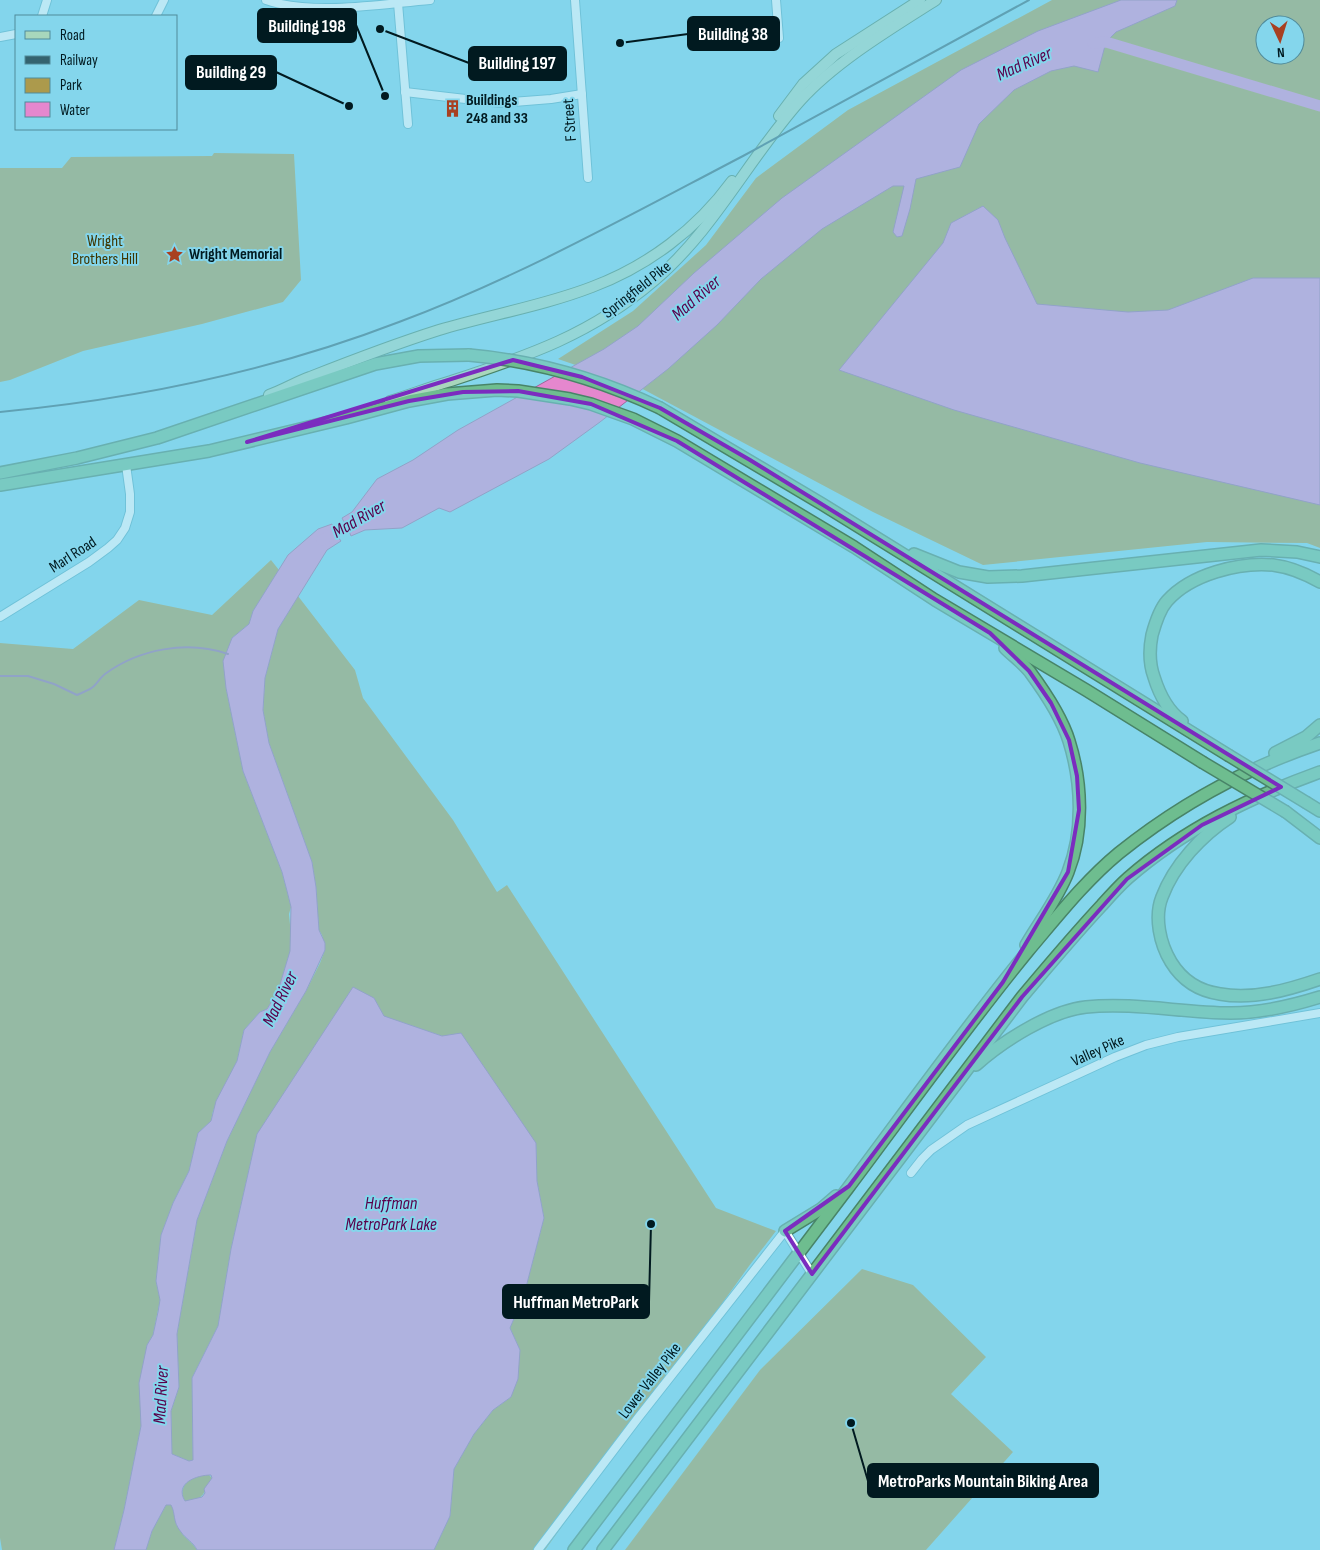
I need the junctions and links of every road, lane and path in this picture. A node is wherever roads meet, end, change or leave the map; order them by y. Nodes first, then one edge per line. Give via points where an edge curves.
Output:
1 (47, 0) edge
2 (164, 0) edge
3 (266, 0) edge
4 (430, 0) edge
5 (575, 0) edge
6 (776, 0) edge
7 (920, 0) edge
8 (936, 0) edge
9 (398, 2) junction
10 (332, 4) edge
11 (42, 15) edge
12 (156, 15) edge
13 (15, 34) edge
14 (0, 37) edge
15 (779, 38) dead end
16 (405, 92) junction
17 (582, 94) junction
18 (408, 124) dead end
19 (588, 178) dead end
20 (215, 418) junction
21 (247, 442) junction
22 (126, 465) junction
23 (0, 473) edge
24 (0, 485) edge
25 (875, 538) junction
26 (1320, 557) edge
27 (1320, 582) edge
28 (0, 617) edge
29 (990, 633) junction
30 (1320, 726) edge
31 (1320, 743) edge
32 (1228, 755) junction
33 (1320, 772) edge
34 (1242, 774) junction
35 (1274, 790) junction
36 (1320, 811) edge
37 (1286, 812) junction
38 (1320, 833) edge
39 (1320, 838) edge
40 (1320, 979) edge
41 (1002, 982) junction
42 (1320, 997) edge
43 (1320, 1013) edge
44 (960, 1080) junction
45 (911, 1173) dead end
46 (849, 1186) junction
47 (786, 1231) junction
48 (799, 1253) junction
49 (812, 1274) junction
50 (538, 1550) edge
51 (574, 1550) edge
52 (603, 1550) edge

1 - 11 street
2 - 12 street
3 - 10 street via 303,7
4 - 9 street
5 - 17 street, F Street
6 - 15 street
7 - 20 main road, Springfield Pike via 836,54 817,71 692,227 647,261 609,281 574,294 439,330 358,358
8 - 21 main road, Springfield Pike via 837,68 809,92 774,132 695,240 657,278 611,313 562,341 505,364
9 - 10 street
9 - 16 street
13 - 14 street
16 - 17 street via 500,103
16 - 18 street
17 - 19 street, F Street
20 - 23 highway via 122,448
20 - 25 highway, bridge via 375,364 418,356 469,355 505,359 560,370 660,408
21 - 22 highway
21 - 29 highway via 409,401 463,392 518,391 591,404 633,419 677,441
22 - 24 highway
22 - 28 street, Marl Road via 130,512 118,540
25 - 26 highway via 959,572 988,577 1261,550
25 - 32 highway
27 - 32 highway via 1274,565 1242,566 1212,573 1183,587 1167,601 1155,623 1150,648 1151,668 1159,692 1175,716
29 - 37 highway, bridge
29 - 41 highway via 1029,670 1051,702 1069,740 1077,776 1079,810 1076,842 1068,872 1055,899
30 - 34 highway
31 - 34 highway
32 - 36 highway, bridge
33 - 35 highway
34 - 41 highway via 1200,795 1117,854 1075,894
35 - 40 highway via 1218,825 1193,849 1173,874 1161,898 1158,929 1165,953 1178,973 1197,988 1246,997 1295,988
35 - 44 highway via 1202,825 1163,849 1127,879 1022,997
37 - 38 street
37 - 39 highway
41 - 46 highway
42 - 44 highway via 1261,1011 1230,1013 1085,1007 1056,1015 1004,1043
43 - 45 street, Valley Pike via 1178,1037 1115,1057 967,1125 931,1150
44 - 49 highway
46 - 47 highway
46 - 48 highway
47 - 48 street
47 - 50 street, Lower Valley Pike
48 - 49 street
48 - 51 highway
49 - 52 highway

